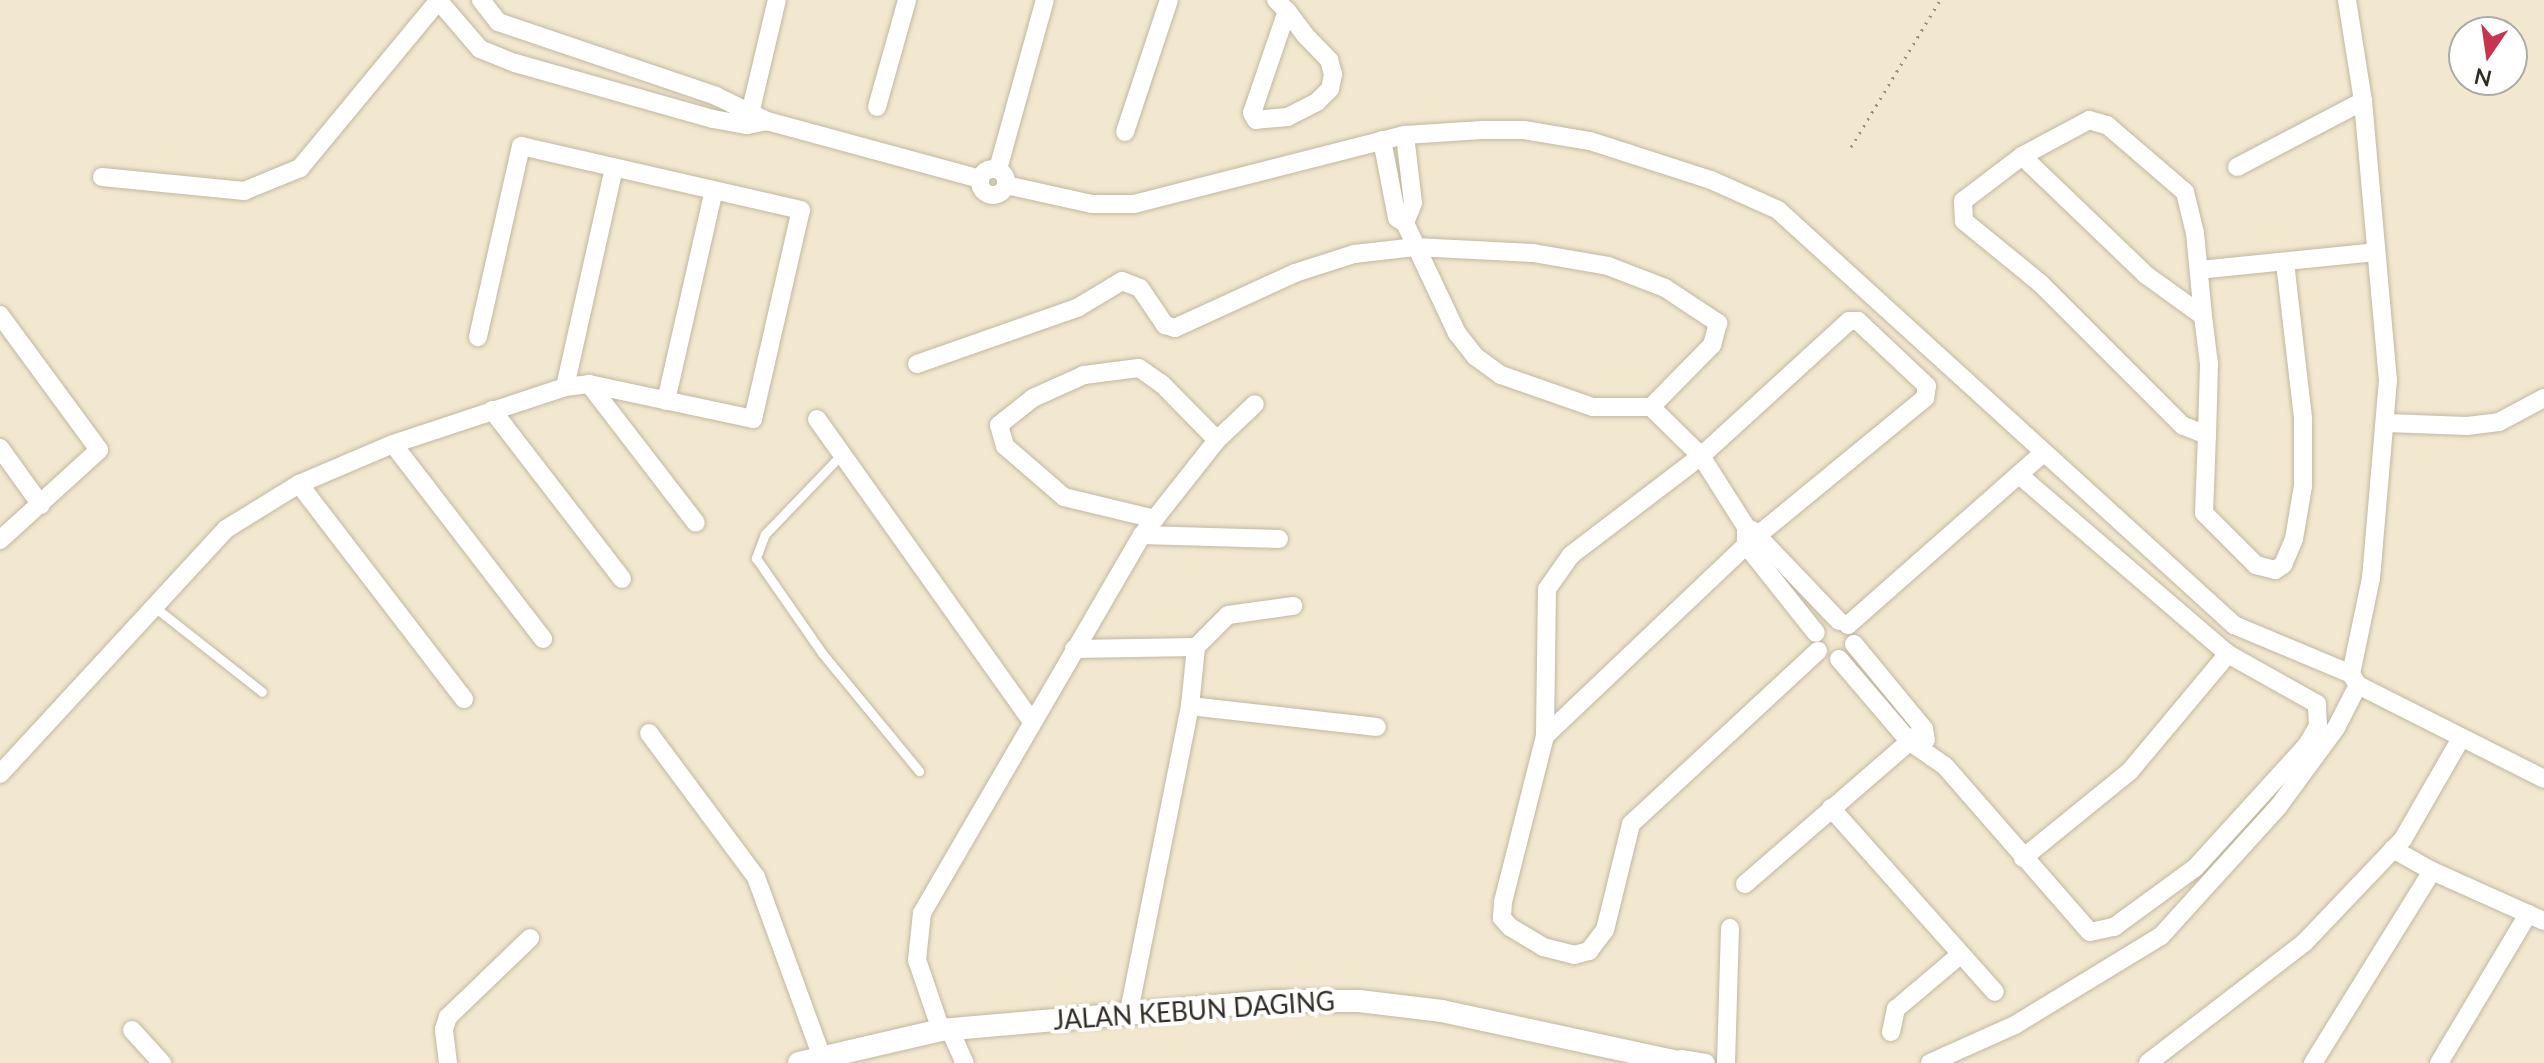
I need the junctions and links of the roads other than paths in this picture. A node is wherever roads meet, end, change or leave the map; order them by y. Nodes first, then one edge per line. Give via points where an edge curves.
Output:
1 (439, 0) edge
2 (481, 0) edge
3 (777, 0) edge
4 (907, 0) edge
5 (1045, 0) edge
6 (1169, 0) edge
7 (2347, 0) edge
8 (1281, 6) edge
9 (498, 22) junction
10 (480, 49) junction
11 (2363, 101) junction
12 (877, 107) dead end
13 (749, 117) junction
14 (1125, 132) dead end
15 (1405, 135) junction
16 (1382, 140) junction
17 (2022, 156) junction
18 (2237, 167) dead end
19 (614, 168) junction
20 (102, 177) dead end
21 (1002, 177) junction
22 (714, 190) junction
23 (1405, 223) junction
24 (1415, 247) junction
25 (2376, 252) junction
26 (2285, 262) junction
27 (2199, 270) junction
28 (0, 315) edge
29 (2203, 316) junction
30 (478, 337) dead end
31 (917, 364) dead end
32 (589, 384) junction
33 (565, 387) junction
34 (2544, 398) edge
35 (666, 401) junction
36 (1255, 404) dead end
37 (1651, 407) junction
38 (492, 410) junction
39 (817, 419) dead end
40 (2387, 423) junction
41 (2207, 435) junction
42 (1217, 440) junction
43 (393, 444) junction
44 (0, 448) edge
45 (2042, 454) junction
46 (841, 455) junction
47 (1701, 456) junction
48 (2019, 475) junction
49 (299, 484) junction
50 (41, 505) junction
51 (1155, 519) junction
52 (696, 523) dead end
53 (1142, 535) junction
54 (1751, 535) junction
55 (1279, 539) dead end
56 (0, 540) edge
57 (622, 579) dead end
58 (152, 605) junction
59 (1293, 606) dead end
60 (1844, 623) junction
61 (543, 639) dead end
62 (1817, 642) junction
63 (1854, 644) junction
64 (1196, 647) junction
65 (1074, 649) junction
66 (2228, 654) junction
67 (1839, 659) junction
68 (2354, 680) junction
69 (262, 692) dead end
70 (464, 699) dead end
71 (1190, 706) junction
72 (1032, 722) junction
73 (1377, 727) dead end
74 (649, 733) dead end
75 (1916, 735) junction
76 (1545, 736) junction
77 (2461, 738) junction
78 (919, 771) dead end
79 (0, 774) edge
80 (2544, 779) edge
81 (1831, 808) junction
82 (2393, 849) junction
83 (2023, 858) junction
84 (2432, 871) junction
85 (1745, 884) dead end
86 (2536, 918) edge
87 (1730, 928) dead end
88 (530, 938) dead end
89 (1961, 954) junction
90 (1995, 992) dead end
91 (1129, 1010) junction
92 (132, 1030) dead end
93 (946, 1030) junction
94 (1891, 1032) dead end
95 (821, 1055) junction
96 (1682, 1061) edge
97 (162, 1063) edge
98 (448, 1063) edge
99 (799, 1063) edge
100 (965, 1063) edge
101 (1706, 1063) edge
102 (1726, 1063) edge
103 (1930, 1063) edge
104 (2148, 1063) edge
105 (2313, 1063) edge
106 (2439, 1063) edge

1 - 10 street
1 - 20 street via 300,168 244,191
2 - 9 street
3 - 13 street
4 - 12 street
5 - 21 street
6 - 14 street
7 - 11 street
8 - 8 street via 1329,60 1330,89 1288,117 1256,120 1252,113
9 - 10 street
9 - 13 street
10 - 13 street via 515,63
11 - 18 street
11 - 25 street
13 - 21 street via 980,179 985,171
15 - 16 street
15 - 23 street via 1413,203
15 - 45 street via 1524,130 1590,141 1711,180 1778,210
16 - 21 street via 1134,204 1092,204
16 - 23 street via 1394,208
17 - 27 street via 2089,120 2107,125 2185,192
17 - 29 street via 2146,275
17 - 41 street via 1963,201 1964,221 2040,283 2183,426
19 - 22 street
19 - 30 street via 521,146
19 - 33 street
22 - 35 street
22 - 35 street via 801,210 798,225 753,419
23 - 24 street
24 - 31 street via 1354,254 1295,273 1175,328 1165,325 1140,288 1122,281 1077,308
24 - 37 street via 1457,333 1501,375 1593,407
24 - 37 street via 1533,253 1608,266 1703,310 1718,323 1712,345
25 - 26 street
25 - 40 street
26 - 27 street
26 - 41 street via 2303,418 2303,486 2294,539 2283,565 2275,570 2256,565 2204,513
27 - 29 street
28 - 50 street via 98,444 95,459
29 - 41 street via 2209,364
32 - 33 street
32 - 35 street
32 - 52 street
33 - 38 street
34 - 40 street via 2499,422
36 - 42 street
37 - 47 street
38 - 43 street
38 - 57 street
39 - 46 street
40 - 68 street
42 - 51 street
42 - 51 street via 1139,368 1084,375 1033,398 999,425 1005,446 1064,497
43 - 49 street
43 - 61 street
44 - 50 street
45 - 48 street
45 - 68 street via 2234,625
46 - 72 street
46 - 78 lane via 765,534 756,558 822,653
47 - 54 street
47 - 54 street via 1849,321 1858,321 1927,386 1925,398
47 - 76 street via 1571,555 1547,589
48 - 60 street
48 - 66 street
49 - 58 street via 226,529
49 - 70 street
50 - 56 street
51 - 53 street
53 - 55 street
53 - 65 street
54 - 60 street
54 - 62 street
54 - 76 street
58 - 69 lane
58 - 79 street
59 - 64 street via 1228,615
60 - 62 street via 1823,623
60 - 63 street
62 - 67 street
62 - 76 street via 1638,816 1627,835 1605,930 1589,951 1574,955 1543,947 1502,918
63 - 67 street
63 - 75 street
64 - 65 street
64 - 71 street
65 - 72 street
66 - 83 street via 2130,771
66 - 83 street via 2317,704 2320,715 2307,745 2195,868 2147,907 2095,933
67 - 75 street
68 - 77 street
68 - 103 street via 2336,728 2278,807 2161,936 2015,1025
71 - 73 street
71 - 91 street
72 - 93 street via 922,913 917,960
74 - 95 street via 756,877
75 - 81 street
75 - 83 street
77 - 80 street
77 - 82 street
81 - 85 street
81 - 89 street
82 - 84 street
82 - 104 street via 2304,943
84 - 86 street
84 - 105 street
86 - 106 street
87 - 102 street
88 - 98 street via 445,1022
89 - 90 street
89 - 94 street via 1896,1009
91 - 93 street, JALAN KEBUN DAGING
91 - 96 street, JALAN KEBUN DAGING via 1359,1001 1442,1011
92 - 97 street
93 - 95 street, JALAN KEBUN DAGING
93 - 100 street
95 - 99 street, JALAN KEBUN DAGING
96 - 101 street

